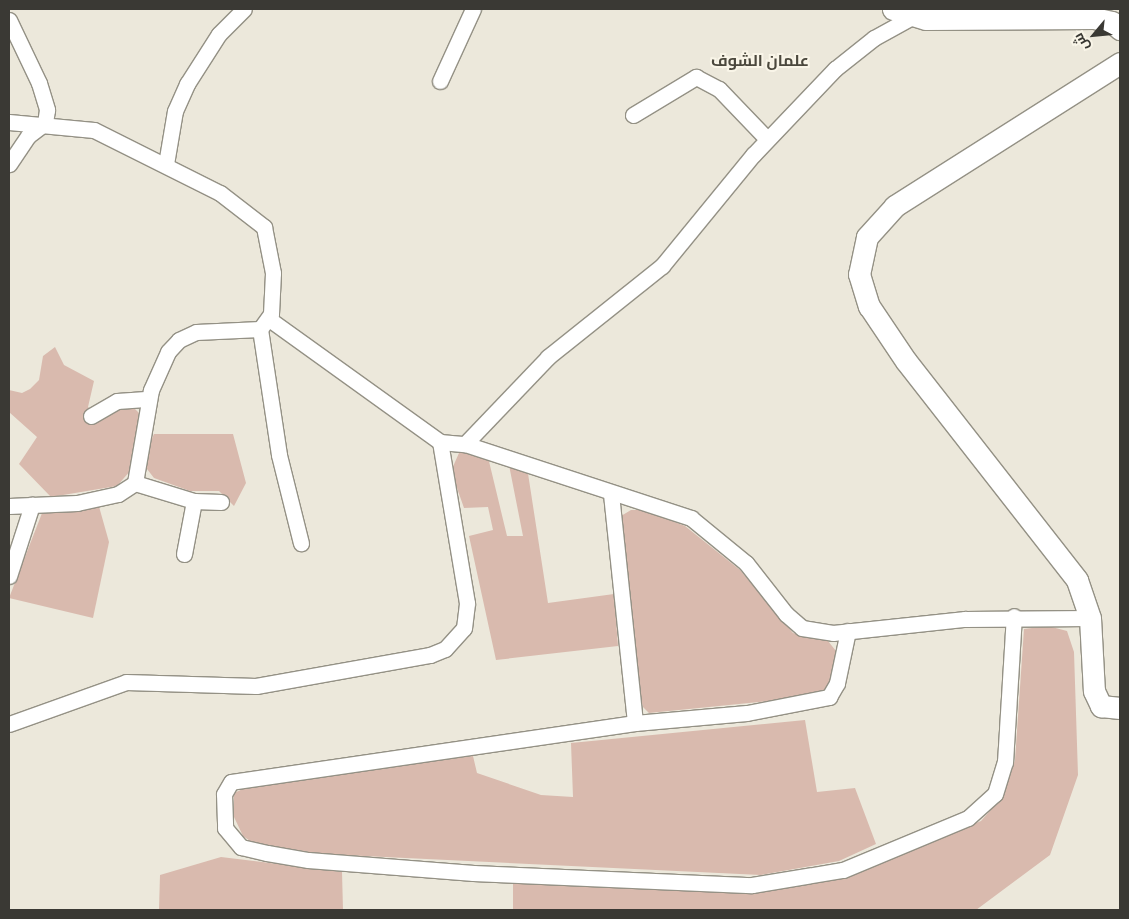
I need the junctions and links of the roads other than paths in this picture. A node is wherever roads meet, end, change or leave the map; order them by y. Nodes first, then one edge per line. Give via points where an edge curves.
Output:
1 (244, 9) edge
2 (473, 9) edge
3 (893, 9) edge
4 (912, 17) junction
5 (9, 20) edge
6 (1120, 27) edge
7 (1120, 63) edge
8 (440, 81) dead end
9 (633, 115) dead end
10 (9, 122) edge
11 (45, 123) junction
12 (767, 139) junction
13 (9, 164) edge
14 (166, 164) junction
15 (264, 324) junction
16 (148, 398) junction
17 (90, 416) dead end
18 (440, 442) junction
19 (465, 444) junction
20 (135, 483) junction
21 (611, 494) junction
22 (194, 501) junction
23 (221, 502) dead end
24 (32, 505) junction
25 (9, 506) edge
26 (301, 544) dead end
27 (184, 554) dead end
28 (9, 576) edge
29 (1014, 616) junction
30 (1090, 618) junction
31 (848, 631) junction
32 (1120, 708) edge
33 (635, 723) junction
34 (9, 724) edge

1 - 14 street via 219,34 187,84 176,110
2 - 8 street
3 - 4 street
4 - 6 street via 1094,18
4 - 12 street via 849,57
5 - 11 street via 39,83 47,110
7 - 30 street via 900,202 871,230 859,264 861,286 874,316 1070,570
9 - 12 street via 696,77 719,89
10 - 11 street
11 - 13 street via 28,136
11 - 14 street via 94,130
12 - 19 street via 662,266 548,358
14 - 15 street via 237,204 264,227 273,273
15 - 16 street via 196,332 179,340 164,359
15 - 18 street
15 - 26 street via 279,455
16 - 17 street via 117,401
16 - 20 street
18 - 19 street
18 - 34 street via 467,603 464,628 445,649 430,655 256,686 126,682
19 - 21 street
20 - 22 street
20 - 24 street via 118,494 77,503
21 - 31 street via 677,513 704,527 746,563 786,614 802,628 822,632
21 - 33 street
22 - 23 street
22 - 27 street
24 - 25 street
24 - 28 street
29 - 30 street
29 - 31 street
29 - 33 street via 1005,762 995,794 968,818 843,870 742,885 473,873 308,860 267,853 241,847 226,828 224,794 231,782
30 - 32 street via 1094,691 1101,706
31 - 33 street via 836,689 829,697 747,713

